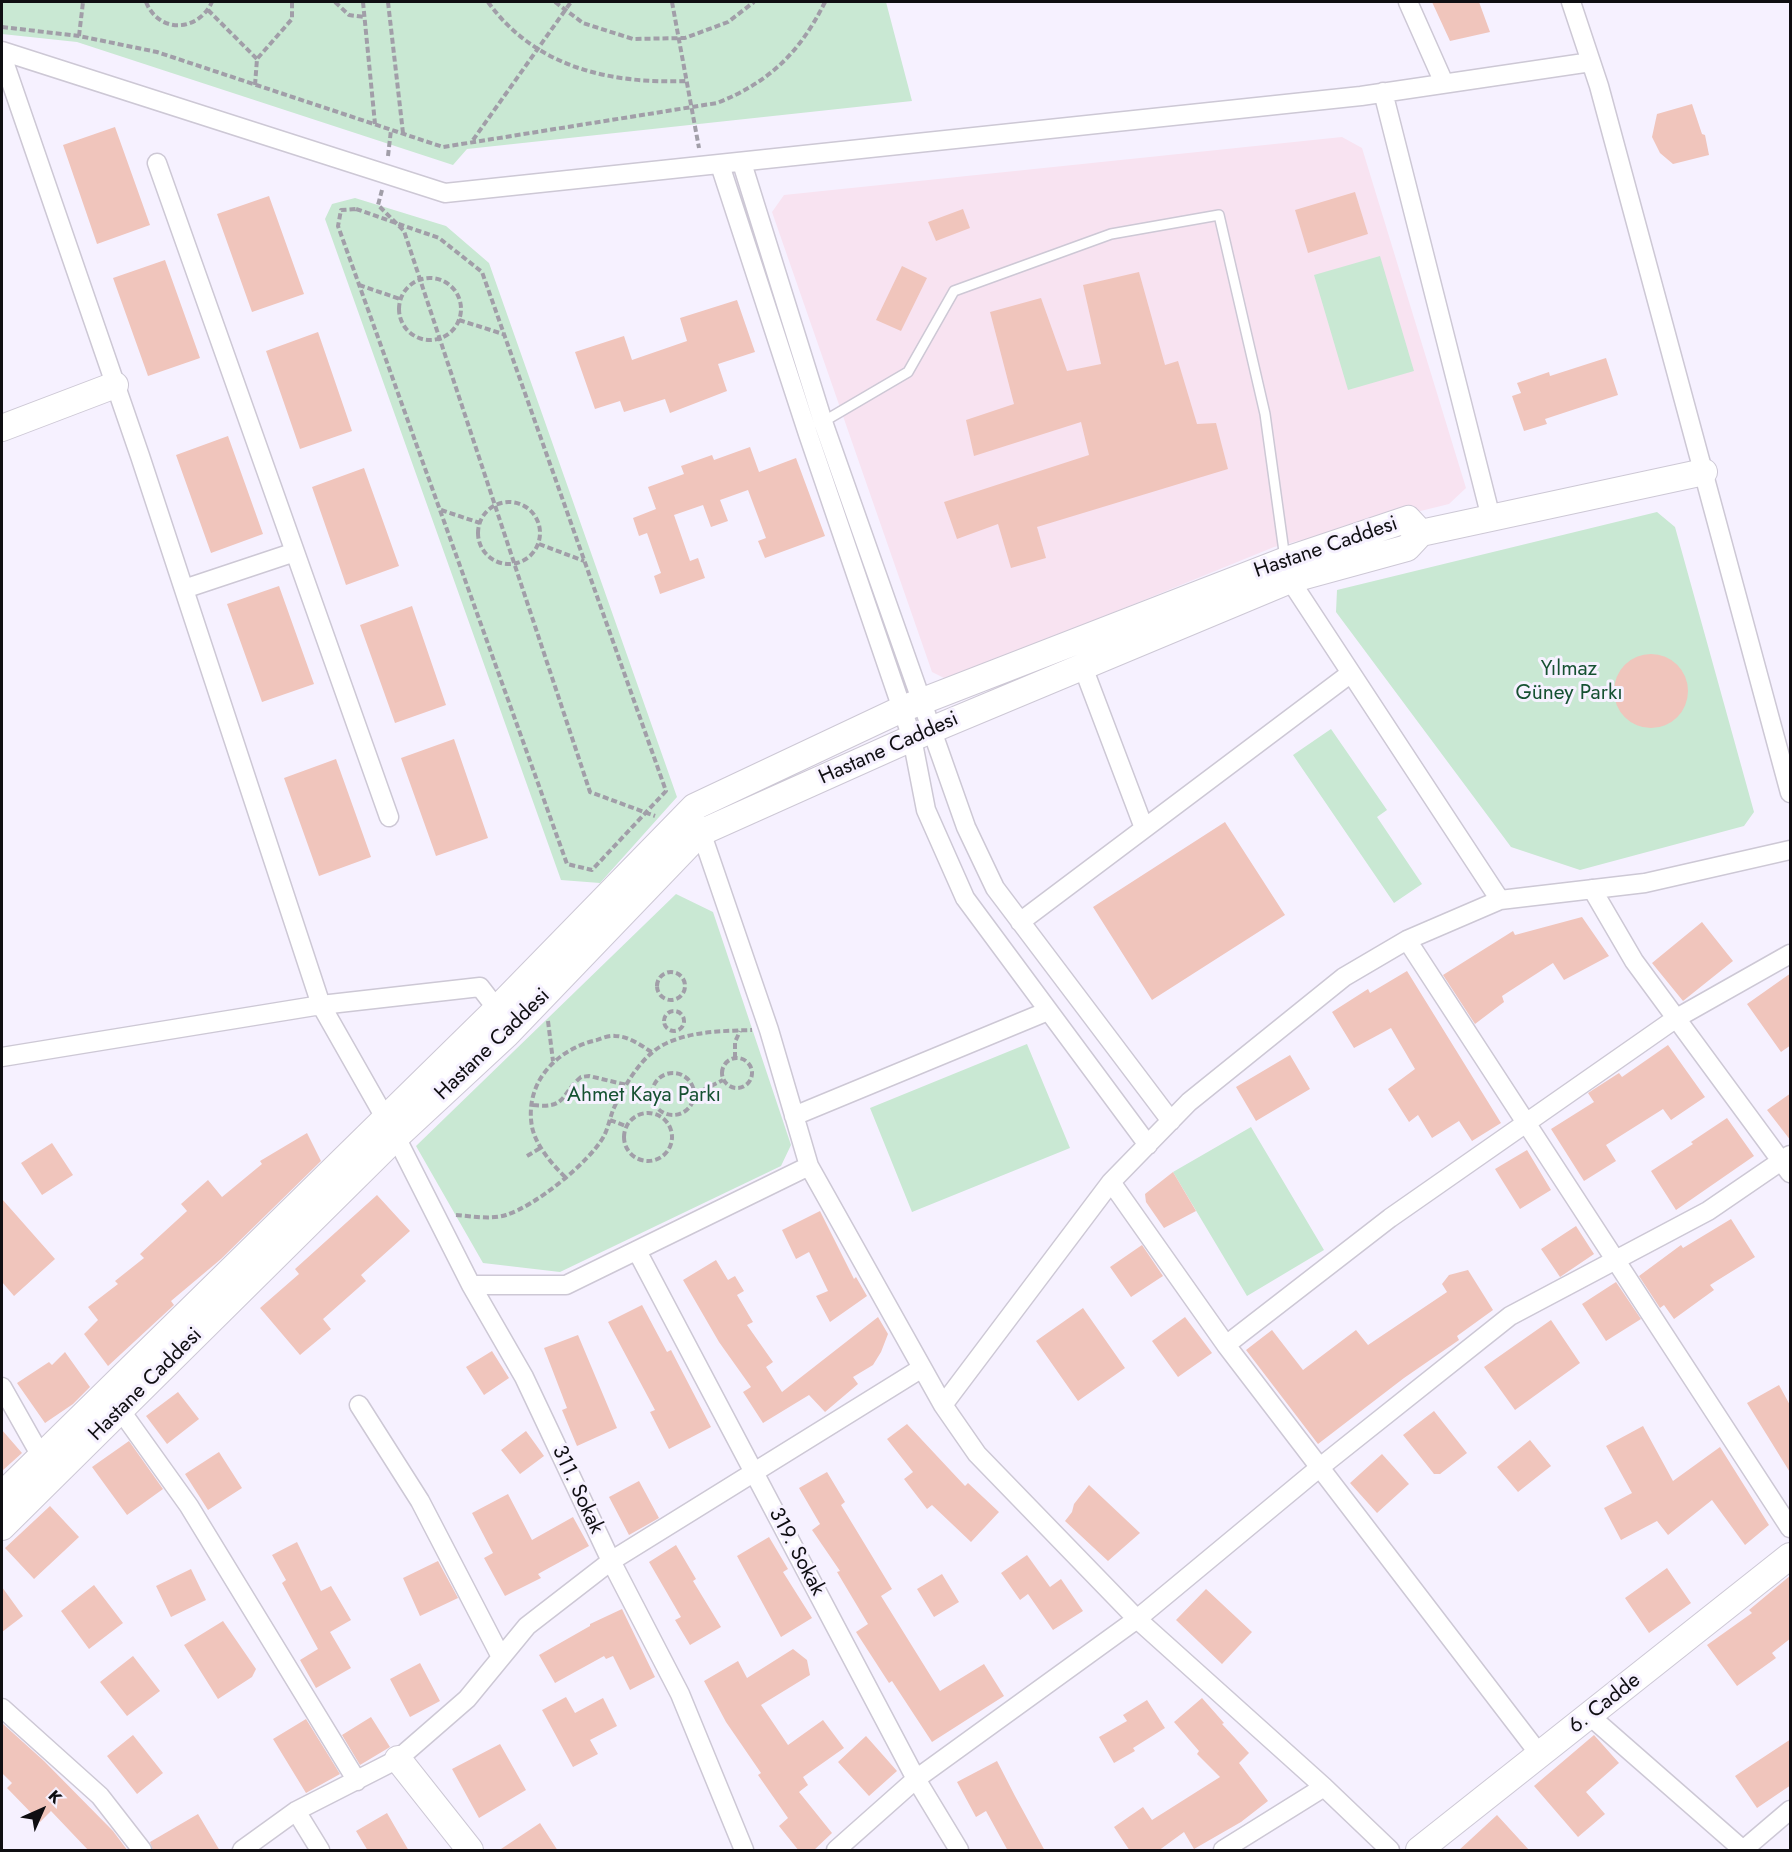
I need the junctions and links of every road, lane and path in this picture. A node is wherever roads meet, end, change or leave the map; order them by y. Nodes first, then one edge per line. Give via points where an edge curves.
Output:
1 (83, 2) edge
2 (146, 2) edge
3 (212, 2) edge
4 (292, 2) edge
5 (335, 2) edge
6 (363, 2) edge
7 (388, 2) edge
8 (488, 2) edge
9 (555, 2) edge
10 (571, 2) edge
11 (672, 2) edge
12 (754, 2) edge
13 (825, 2) edge
14 (1408, 2) edge
15 (1571, 2) edge
16 (566, 9) junction
17 (208, 10) junction
18 (364, 17) junction
19 (2, 27) edge
20 (79, 36) junction
21 (678, 38) junction
22 (538, 49) junction
23 (2, 51) edge
24 (2, 56) edge
25 (257, 59) junction
26 (1592, 62) junction
27 (686, 81) junction
28 (1444, 83) junction
29 (255, 85) junction
30 (1383, 92) junction
31 (690, 109) junction
32 (375, 124) junction
33 (391, 130) junction
34 (403, 133) junction
35 (472, 141) junction
36 (158, 163) dead end
37 (742, 163) junction
38 (711, 166) junction
39 (385, 173) junction
40 (396, 222) junction
41 (420, 279) junction
42 (359, 285) junction
43 (400, 299) junction
44 (459, 320) junction
45 (504, 335) junction
46 (440, 339) junction
47 (115, 385) junction
48 (823, 422) junction
49 (2, 428) edge
50 (808, 434) junction
51 (1704, 472) junction
52 (495, 506) junction
53 (440, 510) junction
54 (1491, 518) junction
55 (480, 523) junction
56 (539, 544) junction
57 (295, 552) junction
58 (584, 561) junction
59 (514, 564) junction
60 (1288, 570) junction
61 (184, 589) junction
62 (1083, 666) junction
63 (1351, 673) junction
64 (911, 705) junction
65 (921, 734) junction
66 (1791, 793) edge
67 (646, 812) junction
68 (389, 817) dead end
69 (690, 821) junction
70 (1144, 828) junction
71 (1791, 850) edge
72 (1592, 889) junction
73 (1500, 900) junction
74 (1020, 922) junction
75 (1407, 940) junction
76 (1791, 954) edge
77 (545, 995) junction
78 (673, 1000) junction
79 (321, 1005) junction
80 (497, 1009) junction
81 (672, 1011) junction
82 (1048, 1011) junction
83 (1675, 1019) junction
84 (681, 1028) junction
85 (769, 1030) junction
86 (674, 1031) junction
87 (740, 1031) junction
88 (506, 1035) junction
89 (687, 1037) junction
90 (671, 1042) junction
91 (653, 1053) junction
92 (2, 1057) edge
93 (735, 1058) junction
94 (554, 1061) junction
95 (723, 1080) junction
96 (627, 1085) junction
97 (695, 1094) junction
98 (533, 1105) junction
99 (662, 1114) junction
100 (794, 1116) junction
101 (610, 1120) junction
102 (1171, 1121) junction
103 (1527, 1123) junction
104 (626, 1126) junction
105 (390, 1128) junction
106 (1148, 1145) junction
107 (542, 1147) junction
108 (527, 1156) dead end
109 (1788, 1163) edge
110 (809, 1166) junction
111 (565, 1177) junction
112 (1111, 1182) junction
113 (437, 1214) junction
114 (637, 1251) junction
115 (1615, 1261) junction
116 (471, 1285) junction
117 (1226, 1346) junction
118 (922, 1368) junction
119 (2, 1387) edge
120 (359, 1405) dead end
121 (943, 1405) junction
122 (121, 1411) junction
123 (41, 1456) junction
124 (1319, 1468) junction
125 (753, 1471) junction
126 (2, 1495) edge
127 (2, 1527) edge
128 (1791, 1528) edge
129 (1791, 1556) edge
130 (611, 1561) junction
131 (1137, 1619) junction
132 (501, 1658) junction
133 (2, 1708) edge
134 (1590, 1716) junction
135 (1540, 1755) junction
136 (398, 1759) junction
137 (916, 1779) junction
138 (357, 1781) junction
139 (1324, 1787) junction
140 (1791, 1810) edge
141 (296, 1811) junction
142 (1743, 1850) edge
143 (142, 1851) edge
144 (242, 1851) edge
145 (320, 1851) edge
146 (470, 1851) edge
147 (744, 1851) edge
148 (836, 1851) edge
149 (959, 1851) edge
150 (1223, 1851) edge
151 (1390, 1851) edge
152 (1419, 1851) edge

1 - 20 path
2 - 17 path via 159,20 180,26 201,19
3 - 17 path
4 - 25 path via 292,19
5 - 18 path via 349,15
6 - 18 path
7 - 34 path
8 - 22 path via 502,21
9 - 16 path
10 - 16 path
11 - 21 path
12 - 21 path via 728,22
13 - 31 path via 796,51 772,73 747,91
14 - 28 street
15 - 26 street
16 - 21 path via 584,23 633,39
16 - 22 path
17 - 25 path
18 - 32 path
19 - 20 path
20 - 29 path via 157,52
21 - 27 path
22 - 27 path via 569,65 611,78 645,83
22 - 35 path
23 - 39 street
24 - 47 street, 311. Sokak
25 - 29 path
26 - 28 street
26 - 51 street
27 - 31 path
28 - 30 street
29 - 32 path
30 - 37 street
30 - 54 street
31 - 35 path
31 - 38 path
32 - 33 path
33 - 34 path
33 - 39 path
34 - 35 path via 443,147
36 - 57 street
37 - 38 street
37 - 48 street
38 - 39 street via 445,193
38 - 50 street
39 - 40 path via 378,205
40 - 41 path via 404,231
40 - 42 path via 356,209 341,210 338,226
40 - 45 path via 439,238 482,272
41 - 43 path via 410,284
41 - 44 path via 441,279 451,285 461,302
41 - 46 path
42 - 43 path
42 - 53 path
43 - 46 path via 398,314 409,333 427,340
44 - 45 path
44 - 46 path via 454,330
45 - 58 path
46 - 52 path
47 - 49 main road
47 - 61 street, 311. Sokak
48 - 50 lane
48 - 60 lane via 908,372 954,291 1111,234 1219,215 1265,414
48 - 64 street
50 - 64 street
51 - 54 main road
51 - 66 street
52 - 55 path
52 - 56 path via 510,502 530,509 540,526
52 - 59 path
53 - 55 path
53 - 67 path via 567,864 592,870
54 - 60 main road, Hastane Caddesi via 1422,533 1408,519
55 - 59 path via 478,538 488,557
56 - 58 path
56 - 59 path via 533,554
57 - 61 street
57 - 68 street
58 - 67 path via 666,791
59 - 67 path via 590,792
60 - 62 main road, Hastane Caddesi
60 - 63 street
60 - 64 main road, Hastane Caddesi
61 - 79 street, 311. Sokak
62 - 65 main road, Hastane Caddesi
62 - 70 street
63 - 70 street
63 - 73 street
64 - 65 street
64 - 69 main road, Hastane Caddesi
65 - 69 main road, Hastane Caddesi
65 - 74 street via 995,888
65 - 82 street via 926,810 965,898
67 - 69 path
69 - 77 main road, Hastane Caddesi
69 - 80 main road, Hastane Caddesi
69 - 85 street
70 - 74 street
71 - 72 street via 1645,882
72 - 73 street
72 - 83 street via 1634,961
73 - 75 street
74 - 102 street
75 - 102 street via 1344,977 1189,1102
75 - 103 street
76 - 83 street
77 - 88 main road, Hastane Caddesi
77 - 94 path
78 - 78 path via 661,996 657,987 659,977 667,972 677,972 685,983 684,992
78 - 81 path
79 - 80 street via 480,987
79 - 92 street
79 - 105 street, 311. Sokak
80 - 88 street
80 - 105 main road, Hastane Caddesi
81 - 84 path via 683,1017
81 - 86 path via 664,1021
82 - 100 street
82 - 106 street
83 - 103 street
83 - 109 street
84 - 86 path
84 - 89 path
85 - 87 path
85 - 100 street
86 - 90 path
87 - 89 path via 704,1032
87 - 93 path
88 - 105 main road, Hastane Caddesi
89 - 90 path
90 - 91 path
91 - 94 path via 615,1035 583,1043
91 - 96 path
93 - 95 path via 723,1066
93 - 95 path via 745,1060 751,1068 749,1083 736,1089
94 - 98 path via 541,1077
95 - 97 path
96 - 98 path via 581,1077 561,1102 548,1107
96 - 101 path
97 - 99 path via 686,1112
97 - 99 path via 685,1076 678,1072 663,1074 651,1092
98 - 107 path via 532,1128
99 - 104 path via 637,1115
99 - 104 path via 671,1128 671,1144 656,1160 640,1160 627,1150
100 - 110 street
101 - 104 path
101 - 111 path via 594,1150
102 - 106 street
103 - 115 street
103 - 117 street via 1390,1218
105 - 113 street, 311. Sokak
105 - 122 main road, Hastane Caddesi
105 - 123 main road, Hastane Caddesi
106 - 112 street
107 - 108 path
107 - 111 path via 548,1160
109 - 115 street
110 - 114 street
110 - 118 street
111 - 113 path via 530,1204 504,1216
112 - 117 street
112 - 121 street
113 - 116 street, 311. Sokak
114 - 116 street via 566,1285
114 - 125 street, 319. Sokak
115 - 124 street via 1510,1316
115 - 128 street
116 - 130 street, 311. Sokak via 524,1377
117 - 124 street
118 - 121 street
118 - 125 street
119 - 123 street
120 - 132 street via 420,1501
121 - 131 street via 977,1454
122 - 127 main road, Hastane Caddesi
122 - 138 street via 189,1506
123 - 126 main road, Hastane Caddesi
124 - 131 street
124 - 135 street
125 - 130 street
125 - 137 street, 319. Sokak
129 - 134 main road, 6. Cadde
130 - 132 street via 526,1626
130 - 147 street, 311. Sokak via 680,1694
131 - 137 street
131 - 139 street
132 - 136 street via 467,1699
133 - 143 street via 100,1796
134 - 135 main road, 6. Cadde
134 - 142 street
135 - 152 main road, 6. Cadde
136 - 138 street
136 - 146 main road
137 - 148 street
137 - 149 street, 319. Sokak
138 - 141 street
139 - 150 street
139 - 151 street
140 - 142 street
141 - 144 street
141 - 145 street

